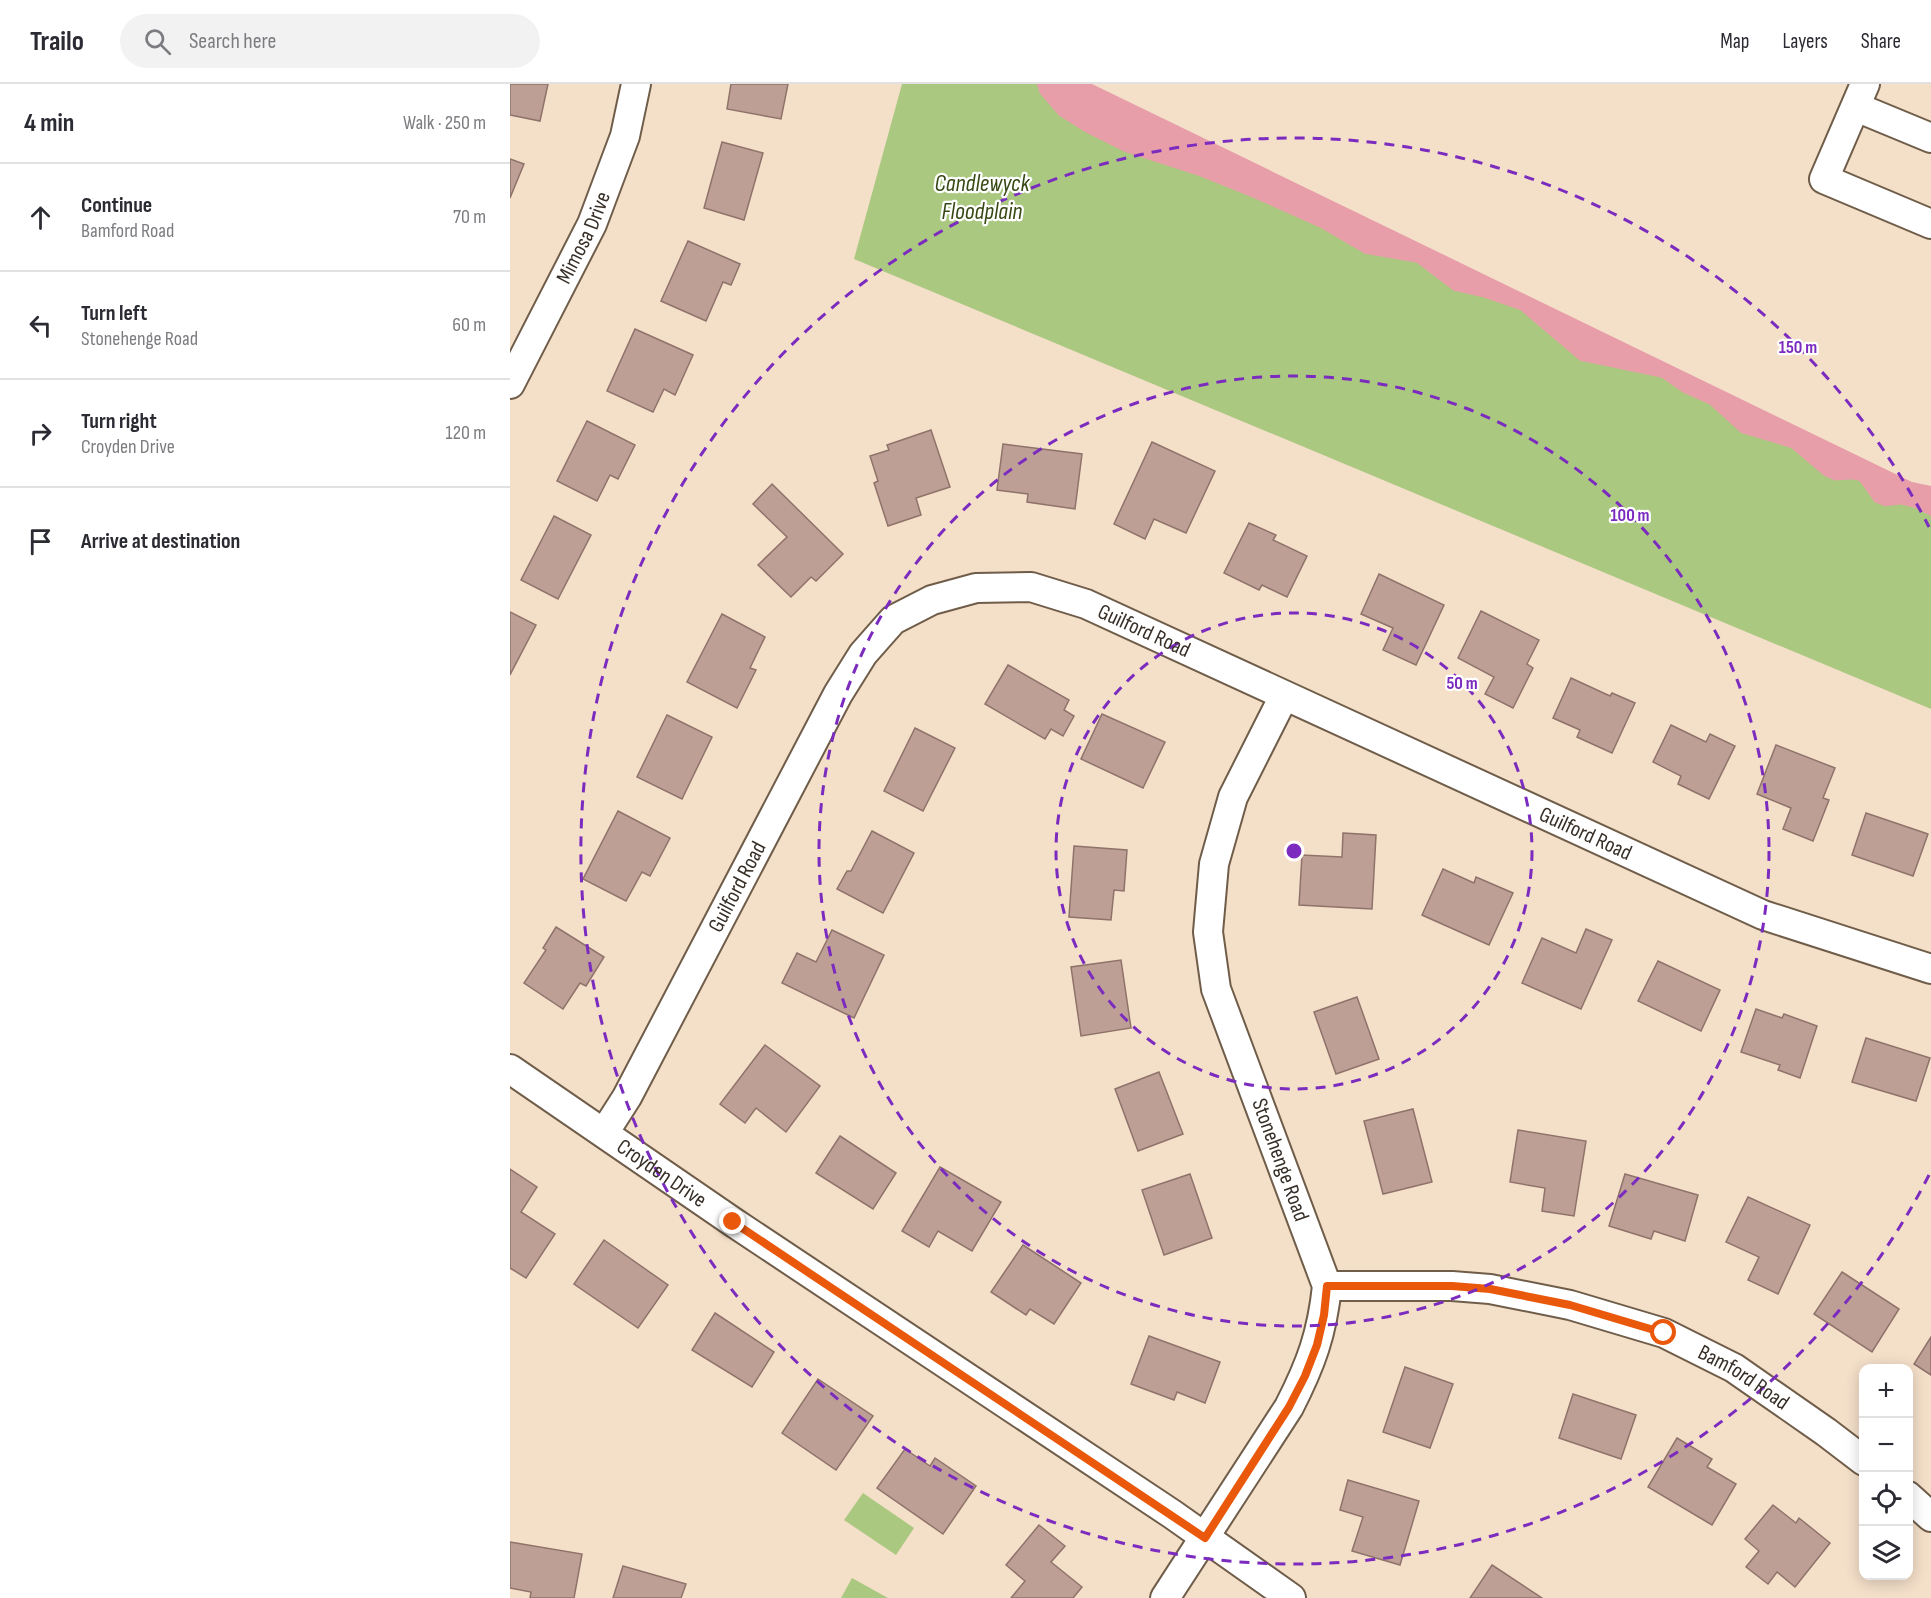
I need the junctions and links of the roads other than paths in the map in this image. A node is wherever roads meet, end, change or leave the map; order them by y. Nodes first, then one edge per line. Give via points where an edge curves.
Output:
1 (636, 84) edge
2 (1860, 96) edge
3 (1931, 138) edge
4 (1931, 224) edge
5 (510, 384) edge
6 (1284, 696) junction
7 (1931, 969) edge
8 (510, 1069) edge
9 (604, 1133) junction
10 (1327, 1286) junction
11 (1859, 1458) edge
12 (1913, 1501) edge
13 (1931, 1517) edge
14 (1205, 1538) junction
15 (1165, 1598) edge
16 (1291, 1598) edge

1 - 5 street, Mimosa Drive via 625,135 592,224
2 - 3 street
2 - 4 street via 1824,179
6 - 7 street, Guilford Road via 1762,915
6 - 9 street, Guilford Road via 1086,604 1031,587 976,588 932,600 893,620 863,654 838,694 632,1087
6 - 10 street, Stonehenge Road via 1233,797 1214,864 1208,932 1216,989
8 - 9 street, Croyden Drive
9 - 14 street, Croyden Drive
10 - 11 street, Bamford Road via 1490,1289 1570,1305 1664,1333 1734,1368
10 - 14 street, Stonehenge Road via 1317,1345 1305,1376
12 - 13 street
14 - 15 street, Stonehenge Road
14 - 16 street, Croyden Drive

